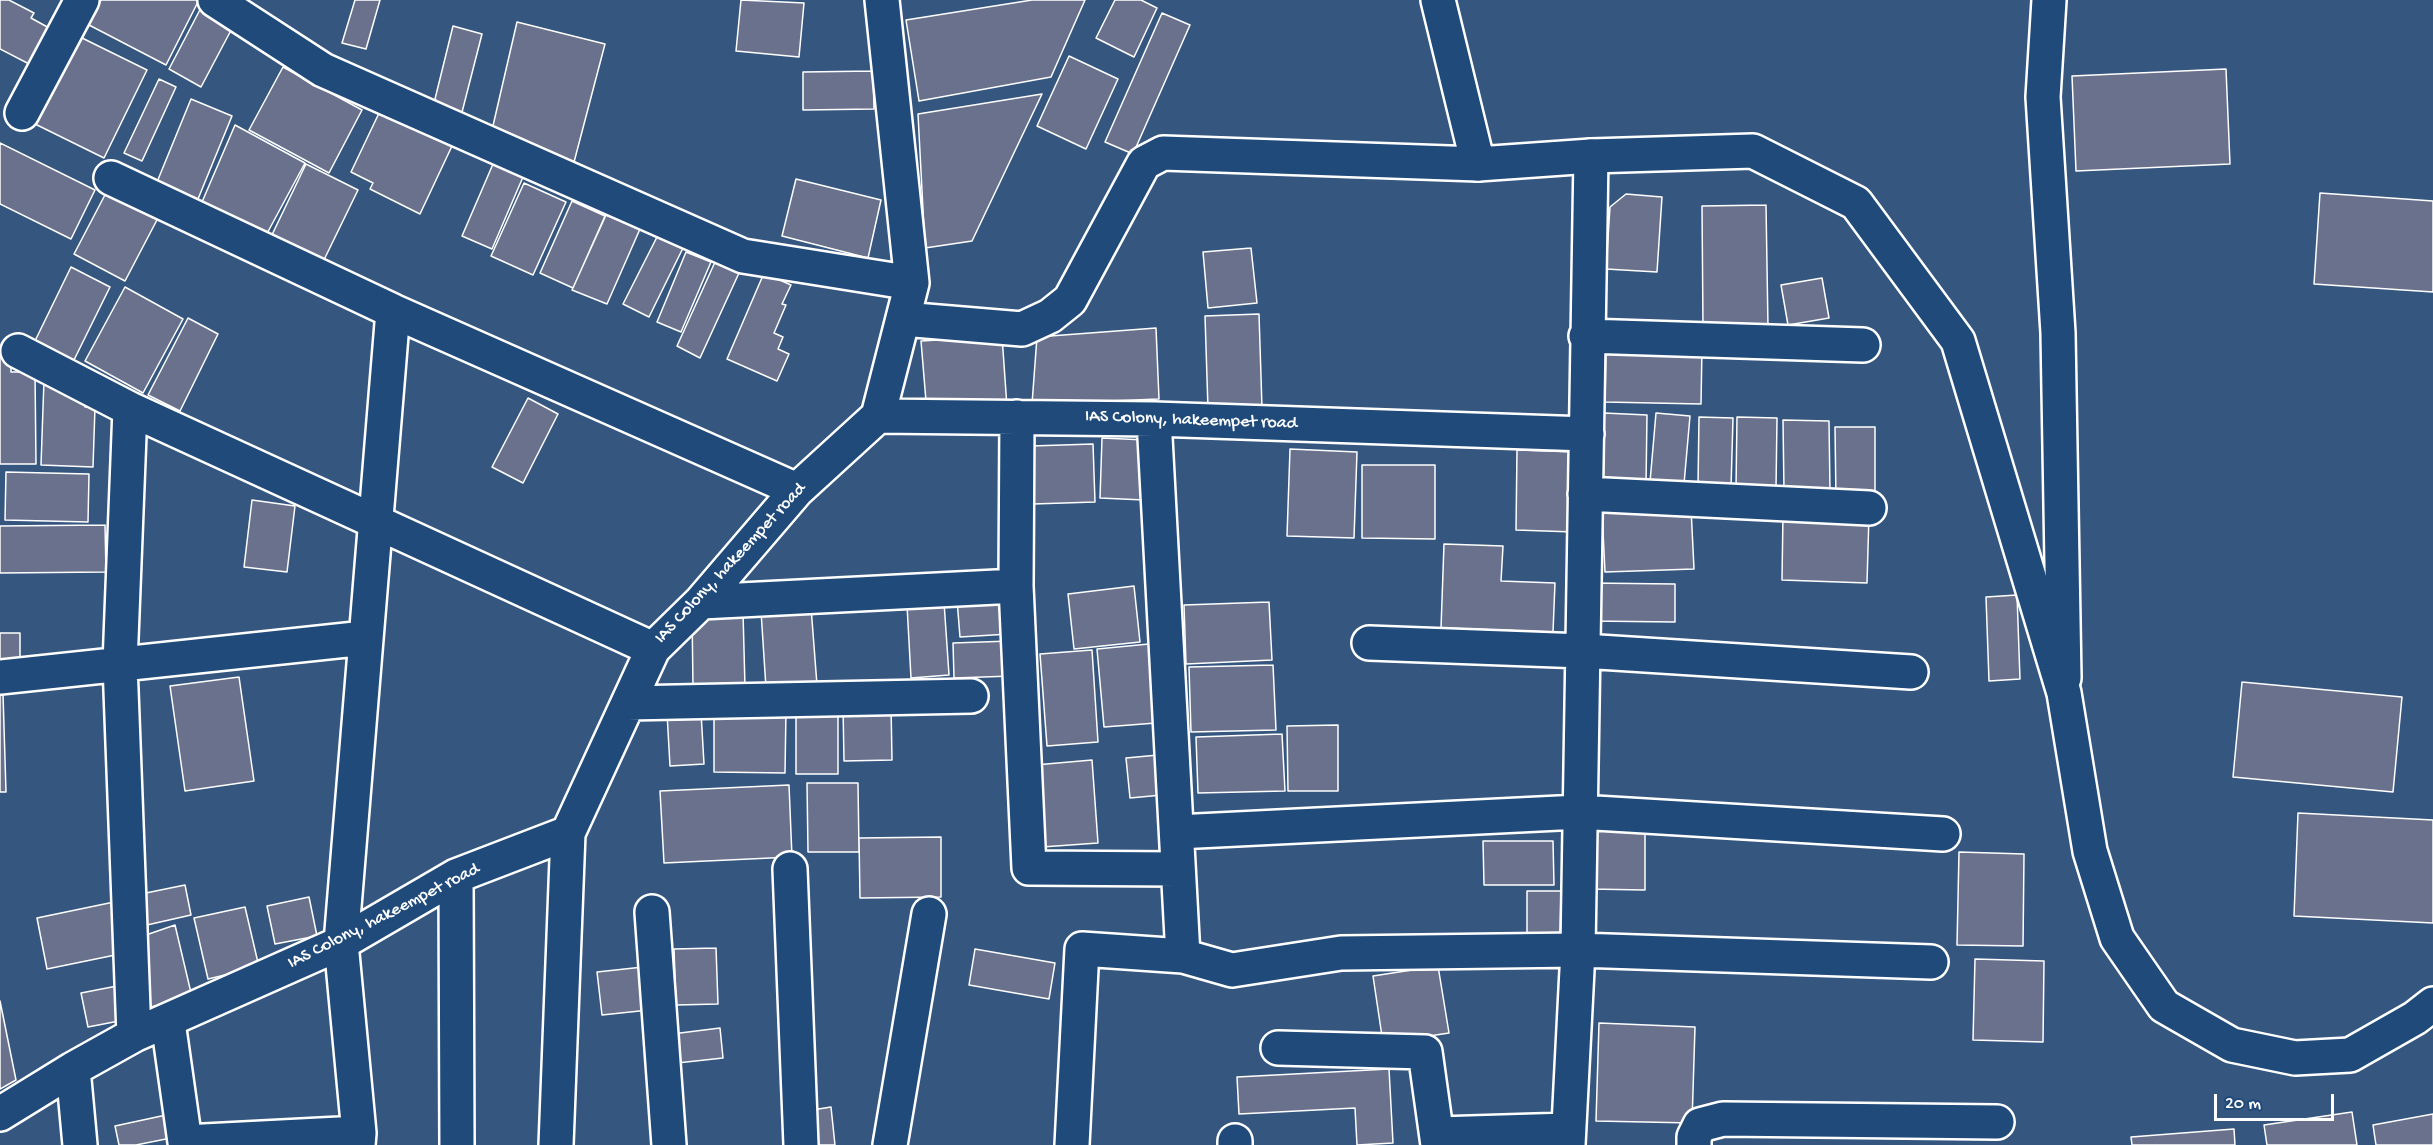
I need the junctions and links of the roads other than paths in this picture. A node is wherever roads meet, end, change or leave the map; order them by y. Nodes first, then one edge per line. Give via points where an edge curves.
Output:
1 (82, 0) edge
2 (215, 0) edge
3 (882, 0) edge
4 (1438, 0) edge
5 (2049, 0) edge
6 (22, 113) dead end
7 (1591, 156) junction
8 (1478, 164) junction
9 (111, 178) dead end
10 (912, 284) junction
11 (393, 311) junction
12 (903, 319) junction
13 (1586, 336) junction
14 (1863, 345) dead end
15 (18, 351) dead end
16 (130, 409) junction
17 (878, 416) junction
18 (1017, 417) junction
19 (1154, 419) junction
20 (1587, 434) junction
21 (797, 490) junction
22 (1585, 494) junction
23 (1869, 508) dead end
24 (376, 521) junction
25 (1016, 586) junction
26 (701, 602) junction
27 (365, 638) junction
28 (1369, 643) dead end
29 (653, 649) junction
30 (1583, 651) junction
31 (120, 664) junction
32 (1911, 672) dead end
33 (0, 677) edge
34 (2064, 693) junction
35 (971, 696) dead end
36 (628, 704) junction
37 (1579, 812) junction
38 (1177, 832) junction
39 (568, 833) junction
40 (1943, 834) dead end
41 (790, 869) dead end
42 (1177, 869) junction
43 (456, 876) junction
44 (652, 912) dead end
45 (929, 914) dead end
46 (341, 943) junction
47 (1578, 950) junction
48 (1183, 956) junction
49 (1931, 962) dead end
50 (2433, 1004) edge
51 (168, 1022) junction
52 (134, 1035) junction
53 (1278, 1048) dead end
54 (73, 1069) junction
55 (0, 1114) edge
56 (1997, 1122) dead end
57 (1568, 1138) edge
58 (359, 1139) edge
59 (1438, 1139) edge
60 (80, 1145) edge
61 (457, 1145) edge
62 (556, 1145) edge
63 (669, 1145) edge
64 (801, 1145) edge
65 (890, 1145) edge
66 (1072, 1145) edge
67 (1694, 1145) edge

1 - 6 street
2 - 10 street via 323,70 743,256
3 - 10 street
4 - 8 street
5 - 34 street via 2043,98 2058,333
7 - 8 street
7 - 13 street
7 - 34 street via 1753,151 1856,202 1958,341
8 - 12 street via 1163,153 1144,163 1070,300 1050,316 1022,329
9 - 11 street
10 - 12 street
11 - 21 street
11 - 24 street
12 - 17 street
13 - 14 street
13 - 20 street
15 - 16 street
16 - 24 street
16 - 31 street
17 - 18 street, IAS Colony, hakeempet road
17 - 21 street, IAS Colony, hakeempet road
18 - 19 street, IAS Colony, hakeempet road
18 - 25 street
19 - 20 street, IAS Colony, hakeempet road
19 - 38 street
20 - 22 street
21 - 26 street, IAS Colony, hakeempet road
22 - 23 street
22 - 30 street
24 - 27 street
24 - 29 street
25 - 26 street
25 - 42 street via 1029,868
26 - 29 street, IAS Colony, hakeempet road
27 - 31 street
27 - 46 street
28 - 30 street
29 - 36 street, IAS Colony, hakeempet road
30 - 32 street
30 - 37 street
31 - 33 street
31 - 52 street
34 - 50 street via 2090,850 2117,938 2164,1006 2232,1045 2295,1058 2350,1055
35 - 36 street
36 - 39 street, IAS Colony, hakeempet road
37 - 38 street
37 - 40 street
37 - 47 street
38 - 42 street
39 - 43 street, IAS Colony, hakeempet road
39 - 62 street
41 - 64 street
42 - 48 street
43 - 46 street, IAS Colony, hakeempet road
43 - 61 street
44 - 63 street
45 - 65 street
46 - 51 street, IAS Colony, hakeempet road
46 - 58 street
47 - 48 street via 1341,953 1232,970
47 - 49 street
47 - 57 street
48 - 66 street via 1082,949
51 - 52 street, IAS Colony, hakeempet road
51 - 58 street via 185,1142
52 - 54 street, IAS Colony, hakeempet road
53 - 59 street via 1425,1052
54 - 55 street, IAS Colony, hakeempet road
54 - 60 street
56 - 67 street via 1723,1119 1700,1125
57 - 59 street

